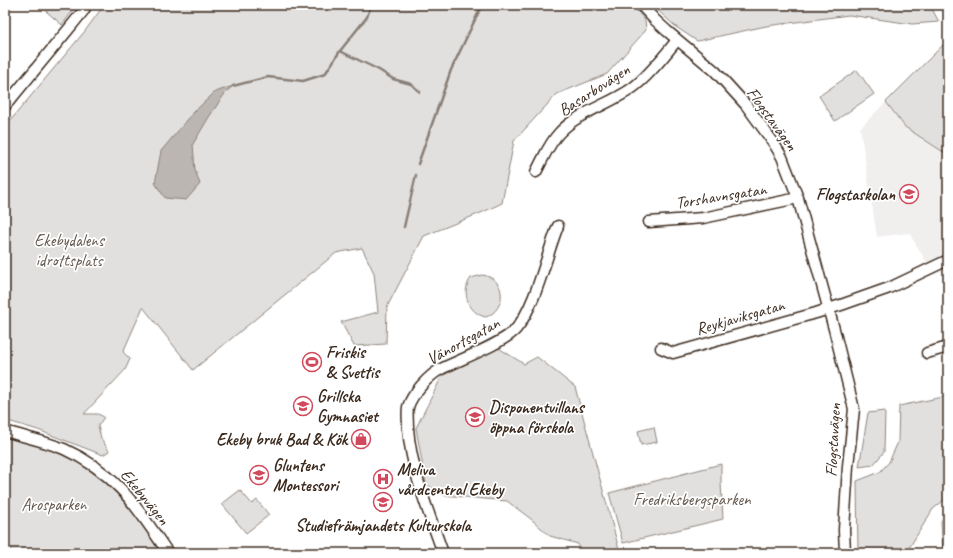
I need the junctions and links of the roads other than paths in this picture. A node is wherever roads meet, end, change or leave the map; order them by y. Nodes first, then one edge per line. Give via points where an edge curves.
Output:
1 (86, 5) edge
2 (642, 5) edge
3 (677, 40) junction
4 (5, 106) edge
5 (536, 172) dead end
6 (798, 198) junction
7 (649, 222) dead end
8 (558, 226) dead end
9 (948, 260) edge
10 (829, 308) junction
11 (948, 347) edge
12 (661, 348) dead end
13 (927, 353) dead end
14 (5, 431) edge
15 (168, 553) edge
16 (443, 553) edge
17 (845, 553) edge

1 - 4 street
2 - 3 street, Flogstavägen via 654,20
3 - 5 street, Basarbovägen via 631,89 576,119 560,132
3 - 6 street, Flogstavägen via 715,71 746,105 782,157
6 - 7 street, Torshavnsgatan via 703,218
6 - 10 street, Flogstavägen
8 - 16 street, Vänortsgatan via 528,308 515,330 501,340 439,370 425,381 408,407 409,444 425,503
9 - 10 street via 889,288
10 - 12 street, Reykjaviksgatan via 816,314 673,353
10 - 17 street, Flogstavägen via 854,409 848,466
11 - 13 street
14 - 15 street, Ekebyvägen via 62,448 96,466 126,494

